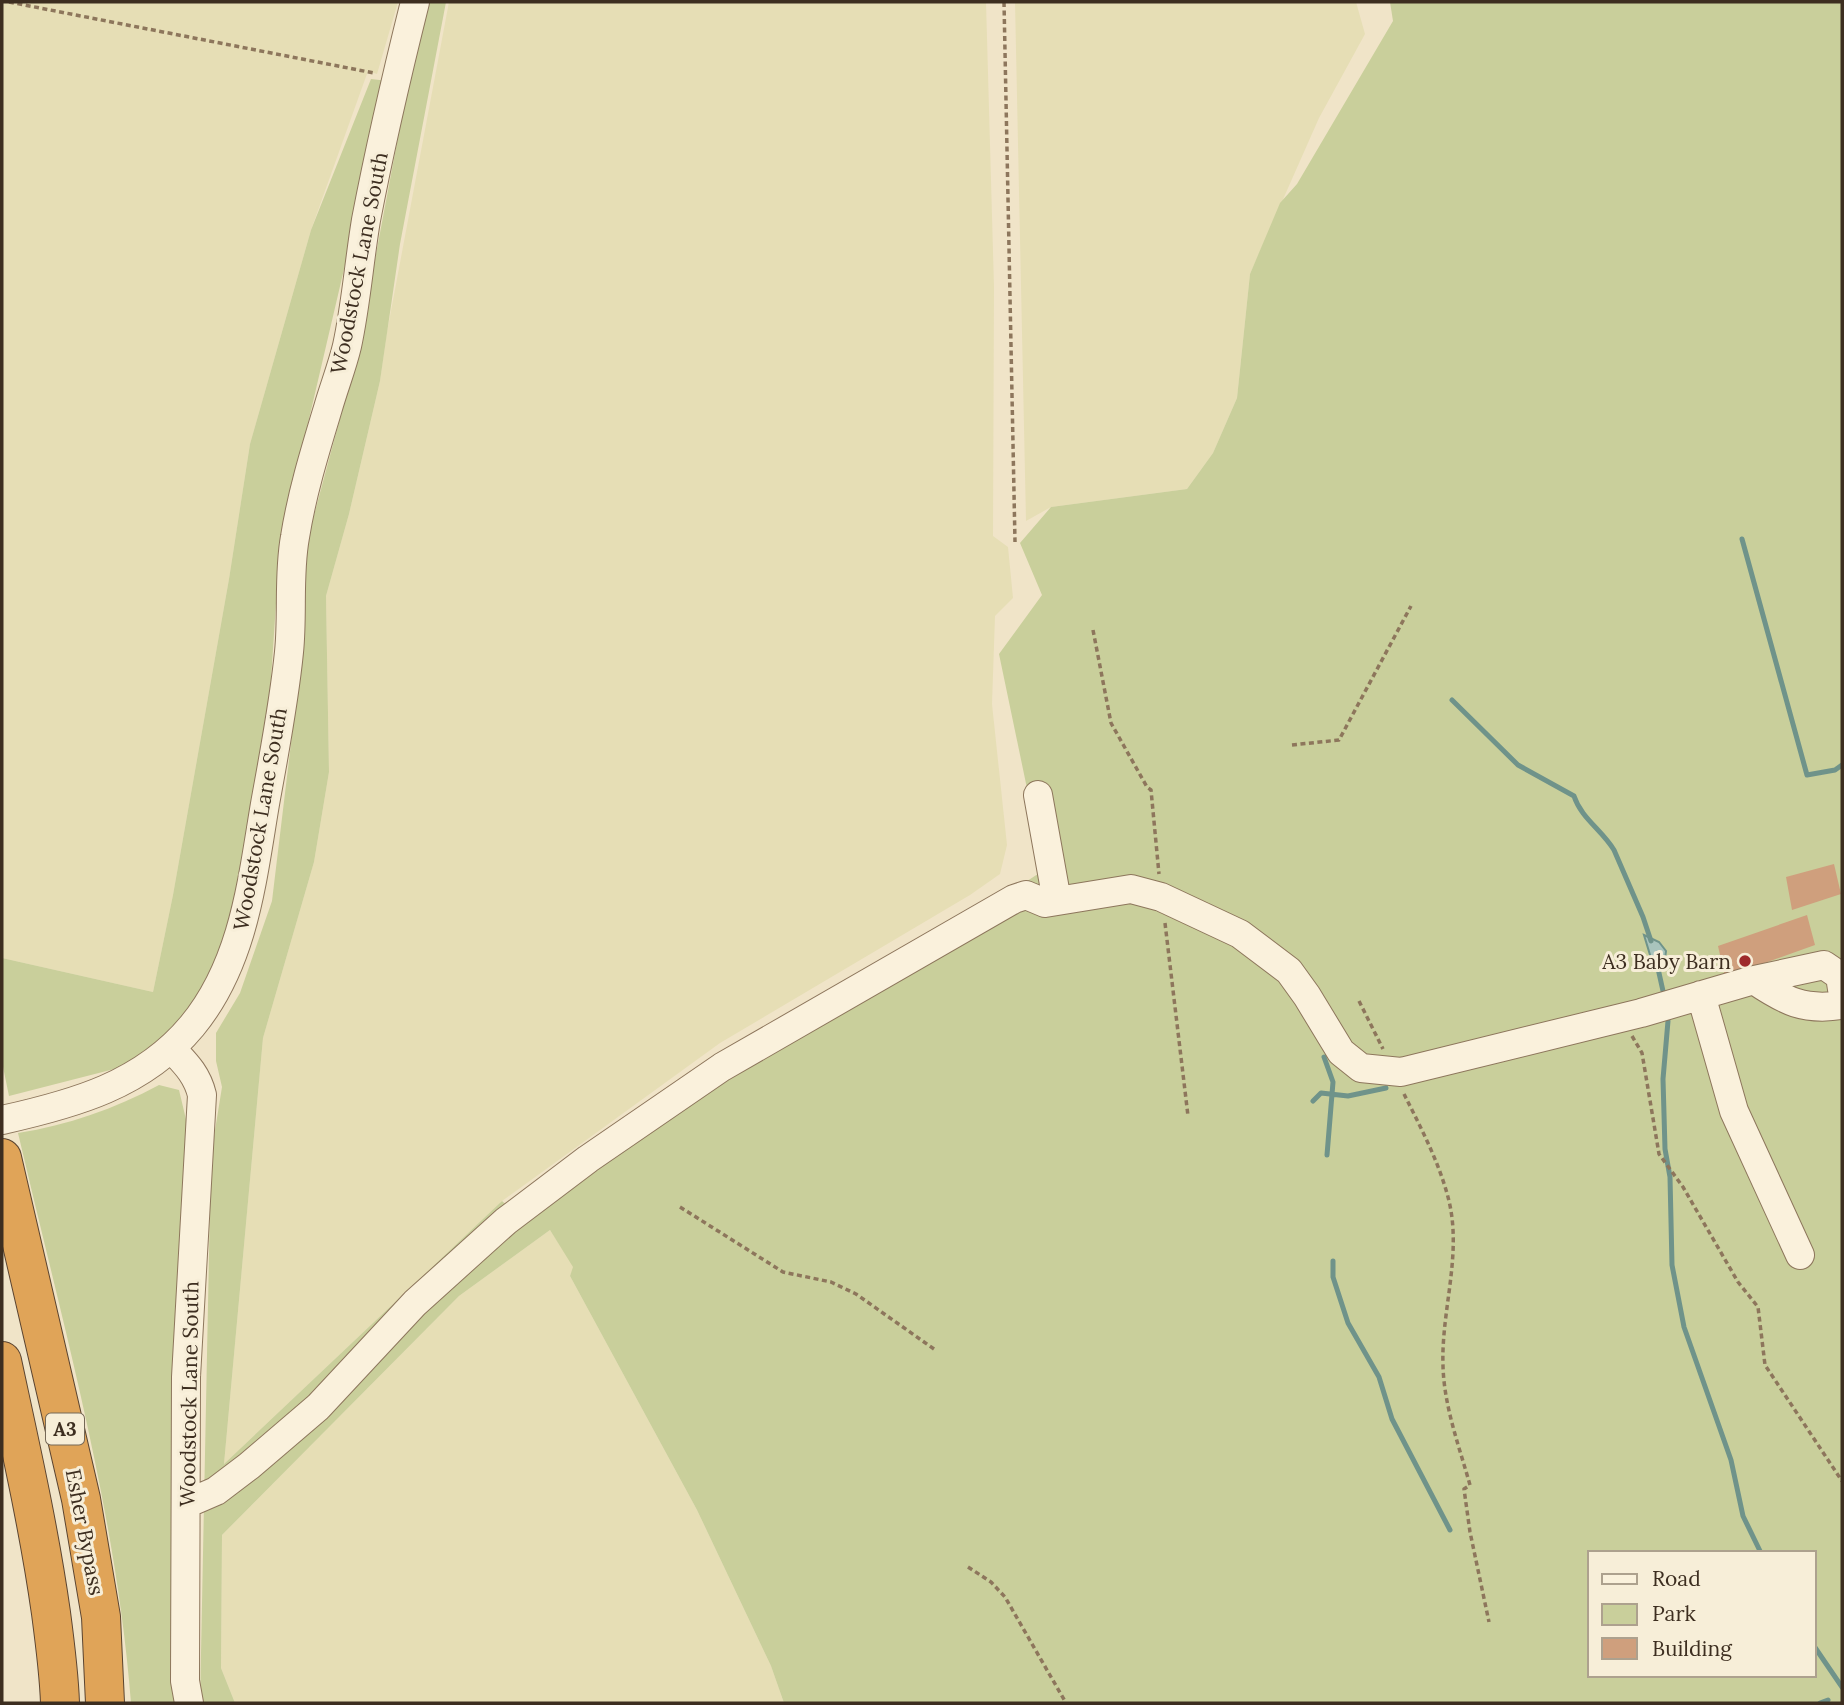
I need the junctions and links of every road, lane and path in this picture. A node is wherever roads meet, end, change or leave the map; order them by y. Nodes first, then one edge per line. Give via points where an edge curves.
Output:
1 (9, 2) edge
2 (415, 2) edge
3 (1003, 2) edge
4 (397, 75) junction
5 (1015, 542) dead end
6 (1411, 606) dead end
7 (1292, 745) dead end
8 (1038, 795) dead end
9 (1057, 901) junction
10 (1754, 980) junction
11 (1842, 989) edge
12 (1701, 995) junction
13 (1359, 1000) dead end
14 (1842, 1005) edge
15 (1622, 1018) junction
16 (171, 1048) junction
17 (1388, 1060) dead end
18 (1399, 1083) dead end
19 (2, 1120) edge
20 (2, 1158) edge
21 (680, 1207) dead end
22 (1800, 1255) dead end
23 (934, 1349) dead end
24 (2, 1361) edge
25 (1842, 1481) edge
26 (186, 1504) junction
27 (968, 1567) dead end
28 (1489, 1622) dead end
29 (60, 1703) edge
30 (105, 1703) edge
31 (189, 1703) edge
32 (1066, 1703) edge

1 - 4 path
2 - 4 street, Woodstock Lane South
3 - 5 path
4 - 16 street, Woodstock Lane South via 366,220 346,348 308,473 294,541 289,651 250,895 239,939 220,983
6 - 7 path via 1339,740
8 - 9 street
9 - 15 street via 1131,888 1240,934 1289,971 1341,1052 1361,1068 1401,1072
9 - 26 street via 1045,903 1026,895 1014,899 722,1067 600,1151 506,1221 415,1303 318,1407 249,1466 216,1491
10 - 11 street via 1824,965 1840,976
10 - 12 street
10 - 14 street via 1799,1006
12 - 15 street
12 - 22 street via 1734,1111
13 - 17 path
15 - 25 path via 1642,1053 1659,1154 1758,1307 1765,1365
16 - 19 street via 145,1069 96,1095
16 - 26 street, Woodstock Lane South via 188,1065 202,1095 186,1377
18 - 28 path via 1450,1202 1454,1246 1443,1366 1448,1408 1470,1485 1464,1489
20 - 30 highway, Esher Bypass / A3 via 81,1499 101,1617
21 - 23 path via 783,1272 831,1282 856,1294
24 - 29 highway, A3 via 45,1574
26 - 31 street, Woodstock Lane South via 185,1681
27 - 32 path via 1005,1597

